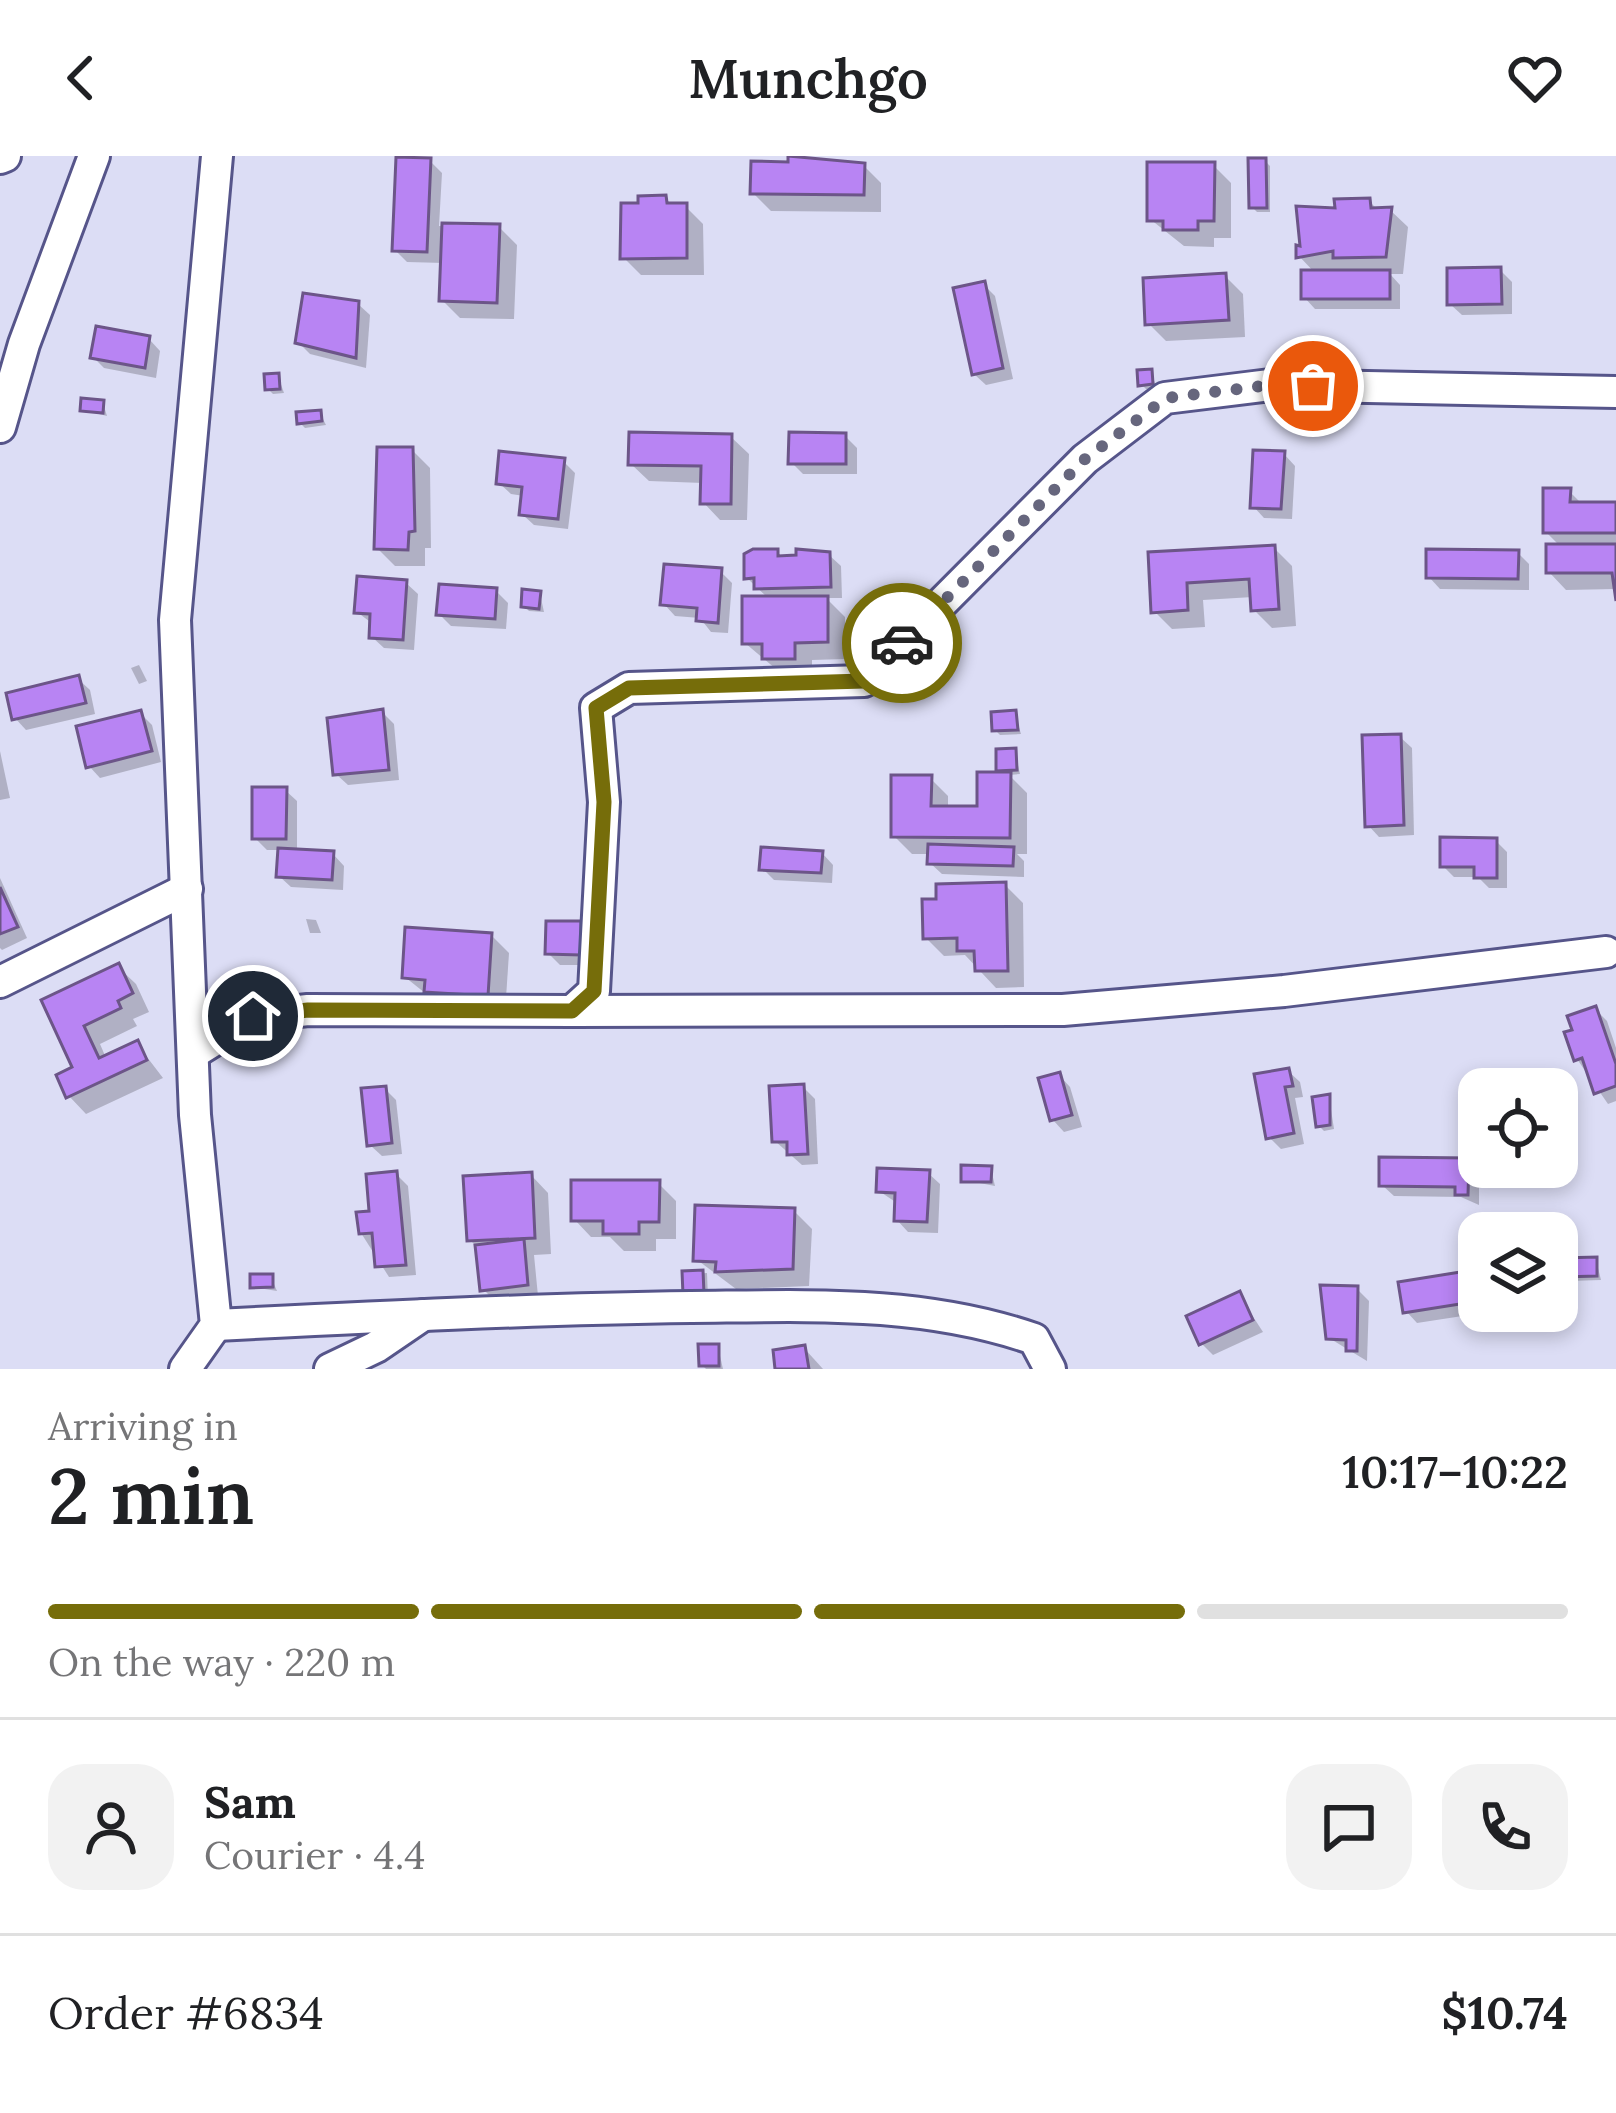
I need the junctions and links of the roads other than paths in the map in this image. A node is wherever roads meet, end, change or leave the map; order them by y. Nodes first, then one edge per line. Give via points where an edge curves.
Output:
1 (94, 156) edge
2 (217, 156) edge
3 (1616, 392) edge
4 (0, 427) edge
5 (187, 889) junction
6 (1606, 952) dead end
7 (0, 982) edge
8 (572, 1011) junction
9 (195, 1052) junction
10 (424, 1314) junction
11 (216, 1325) junction
12 (185, 1369) edge
13 (330, 1369) edge
14 (1050, 1369) edge

1 - 4 street
2 - 5 street via 175,620
3 - 8 street via 1270,385 1166,398 1085,459 864,681 629,688 596,708 604,802 594,991
5 - 7 street
5 - 9 street
6 - 8 street via 1063,1010
8 - 9 street via 271,1014 253,1016
9 - 11 street
10 - 11 street
10 - 13 street
10 - 14 street via 937,1311 1034,1339
11 - 12 street

